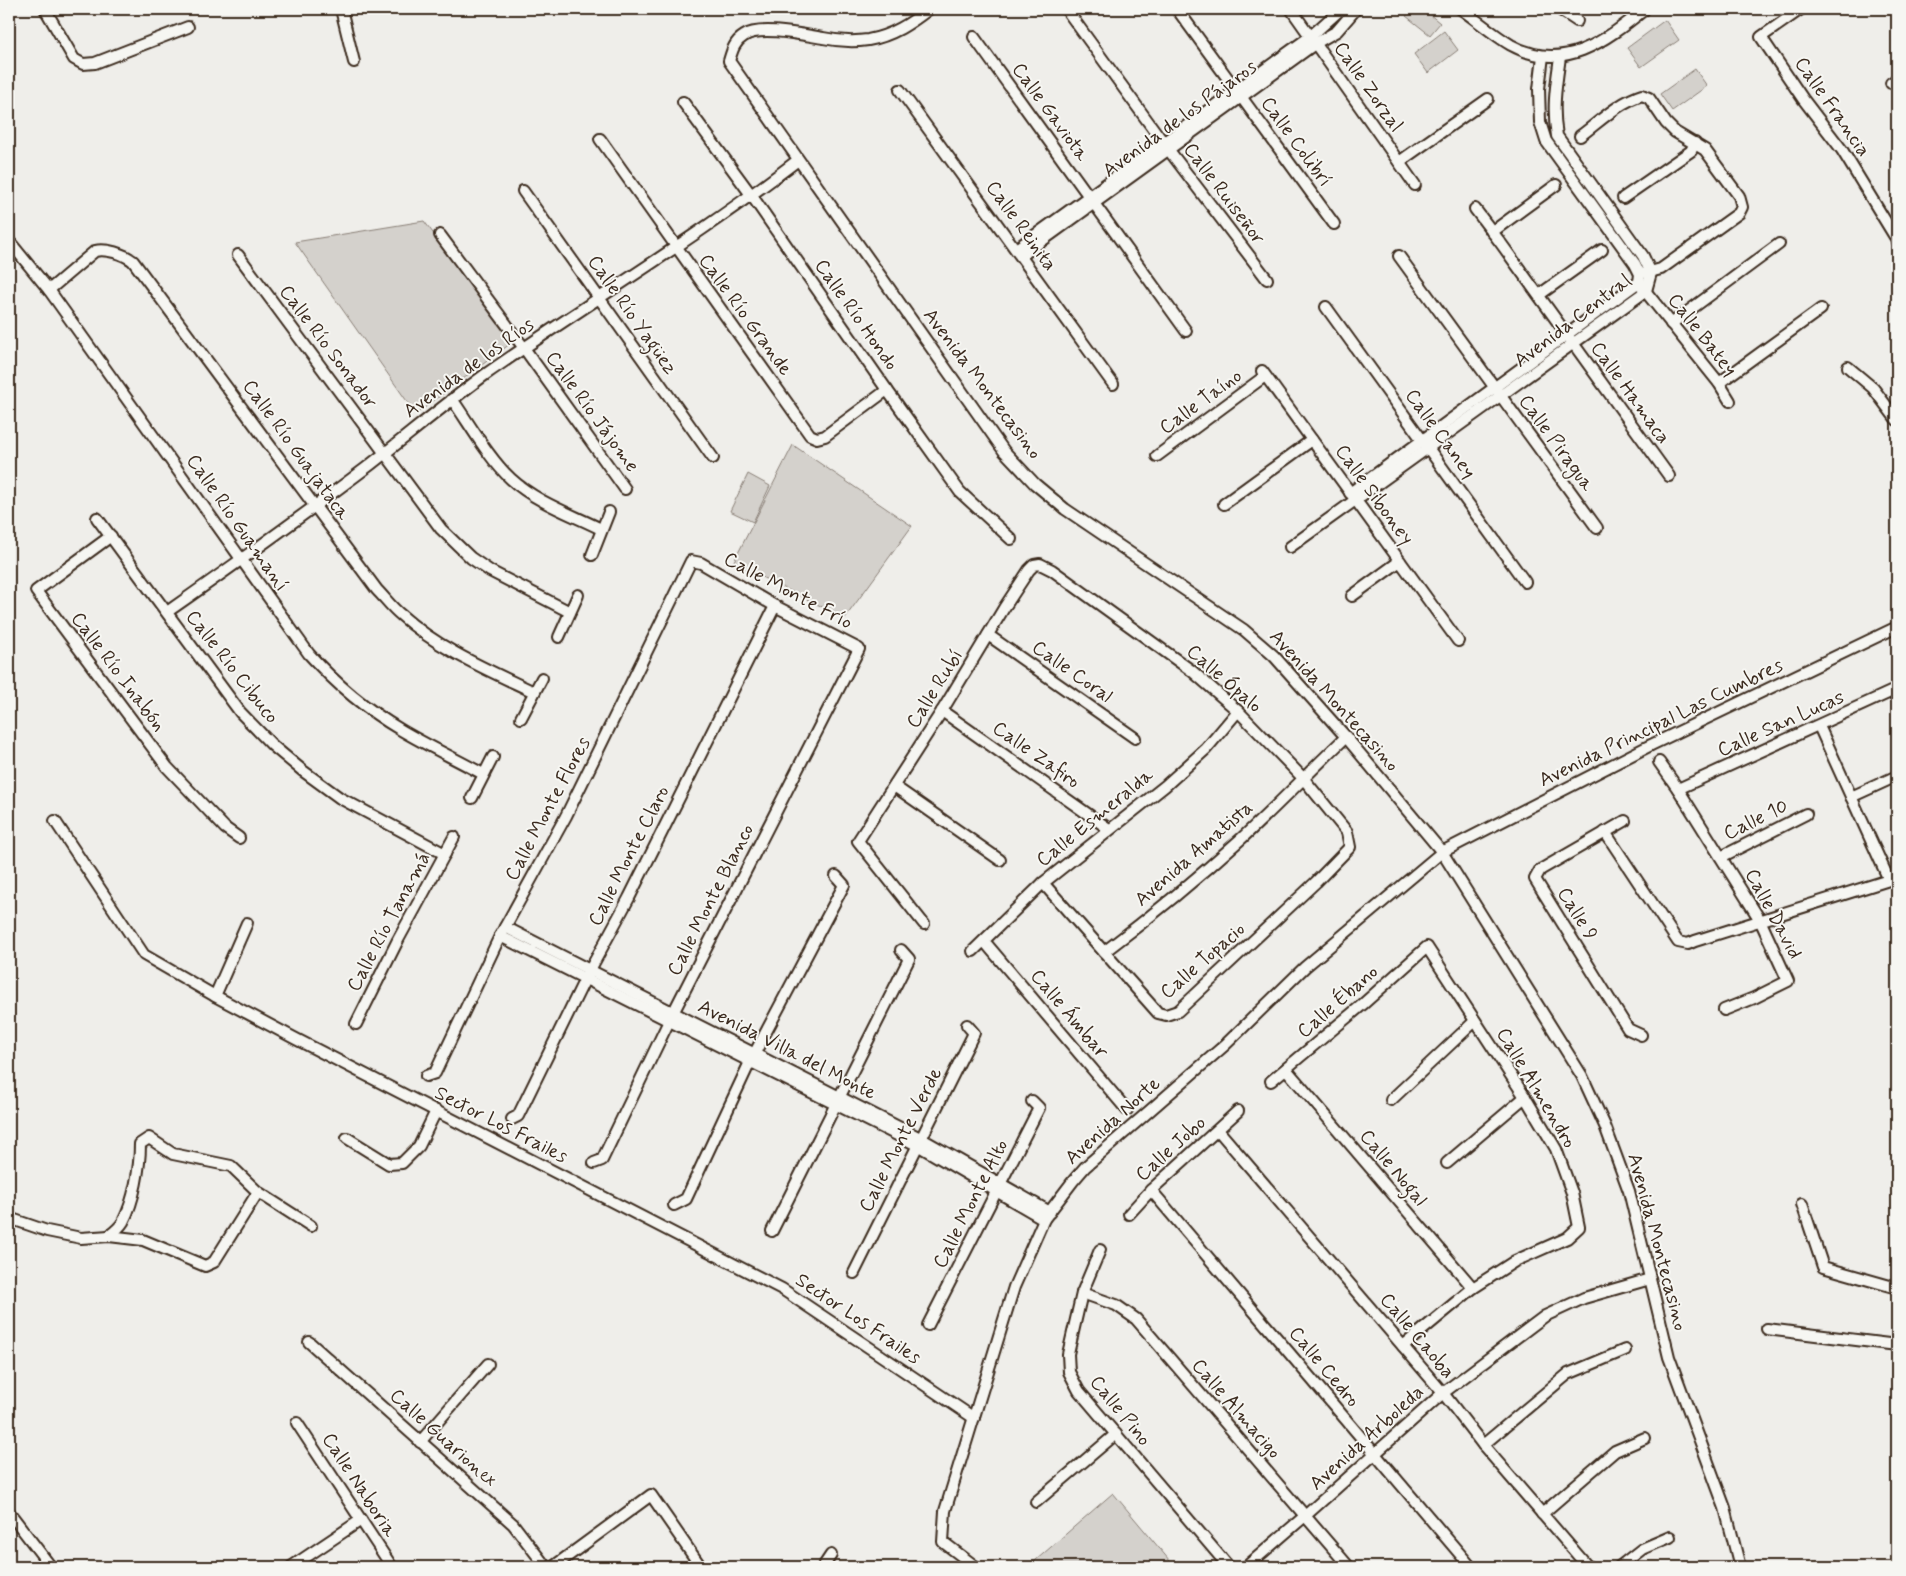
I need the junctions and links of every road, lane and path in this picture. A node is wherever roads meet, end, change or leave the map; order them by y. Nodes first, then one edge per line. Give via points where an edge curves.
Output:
1 (45, 9) edge
2 (341, 9) edge
3 (929, 9) edge
4 (1066, 9) edge
5 (1178, 9) edge
6 (1291, 9) edge
7 (1341, 9) edge
8 (1356, 9) edge
9 (1461, 9) edge
10 (1560, 9) edge
11 (1645, 9) edge
12 (1800, 9) edge
13 (1577, 21) dead end
14 (188, 26) dead end
15 (974, 37) dead end
16 (1313, 39) junction
17 (1543, 56) junction
18 (1560, 57) junction
19 (354, 62) dead end
20 (900, 90) dead end
21 (1239, 93) junction
22 (1488, 99) dead end
23 (683, 102) dead end
24 (1580, 136) dead end
25 (600, 140) dead end
26 (1695, 143) junction
27 (1166, 146) junction
28 (798, 160) junction
29 (1399, 162) junction
30 (1583, 174) junction
31 (1574, 182) junction
32 (1415, 185) dead end
33 (1556, 186) dead end
34 (523, 192) dead end
35 (1598, 195) junction
36 (752, 196) junction
37 (1623, 198) dead end
38 (1092, 199) junction
39 (1589, 202) junction
40 (1475, 210) dead end
41 (1334, 224) dead end
42 (1492, 232) junction
43 (440, 235) dead end
44 (9, 240) edge
45 (1897, 240) edge
46 (1780, 244) dead end
47 (675, 247) junction
48 (1602, 250) dead end
49 (1018, 252) junction
50 (238, 254) dead end
51 (1400, 256) dead end
52 (1651, 272) junction
53 (1639, 278) junction
54 (1267, 279) dead end
55 (49, 290) junction
56 (1646, 291) junction
57 (1539, 295) junction
58 (598, 298) junction
59 (1326, 307) dead end
60 (1821, 310) dead end
61 (1670, 324) junction
62 (1186, 330) dead end
63 (1571, 339) junction
64 (524, 348) junction
65 (1848, 368) dead end
66 (1264, 373) joint
67 (1718, 383) junction
68 (1113, 384) dead end
69 (887, 390) junction
70 (1498, 392) junction
71 (452, 399) junction
72 (1730, 401) dead end
73 (1897, 419) edge
74 (1312, 440) junction
75 (1426, 444) junction
76 (386, 453) junction
77 (1157, 456) dead end
78 (713, 458) dead end
79 (1669, 476) dead end
80 (625, 489) dead end
81 (1353, 496) junction
82 (1224, 504) dead end
83 (316, 506) junction
84 (609, 512) dead end
85 (97, 518) dead end
86 (1597, 528) dead end
87 (601, 529) junction
88 (111, 536) junction
89 (1011, 540) dead end
90 (1290, 548) dead end
91 (592, 555) dead end
92 (242, 559) junction
93 (1400, 561) junction
94 (701, 563) joint
95 (1045, 566) joint
96 (1525, 582) dead end
97 (578, 595) dead end
98 (1352, 596) dead end
99 (775, 606) junction
100 (167, 612) junction
101 (570, 612) junction
102 (1897, 627) edge
103 (988, 636) junction
104 (559, 637) dead end
105 (1458, 641) dead end
106 (859, 649) joint
107 (542, 678) dead end
108 (1897, 689) edge
109 (534, 692) junction
110 (942, 711) junction
111 (1238, 711) junction
112 (521, 718) dead end
113 (1819, 726) junction
114 (1346, 737) junction
115 (1135, 738) dead end
116 (493, 757) dead end
117 (1659, 762) dead end
118 (483, 774) junction
119 (1897, 776) edge
120 (1303, 778) junction
121 (894, 786) junction
122 (1678, 789) junction
123 (1850, 797) junction
124 (472, 798) dead end
125 (1806, 814) dead end
126 (55, 820) dead end
127 (1625, 821) dead end
128 (1109, 830) junction
129 (1605, 832) junction
130 (454, 836) dead end
131 (240, 838) dead end
132 (1350, 847) joint
133 (1442, 852) junction
134 (445, 854) junction
135 (1721, 857) junction
136 (1000, 860) dead end
137 (836, 876) dead end
138 (1893, 877) edge
139 (1043, 883) junction
140 (1760, 920) junction
141 (247, 923) dead end
142 (924, 924) dead end
143 (503, 931) junction
144 (984, 940) junction
145 (1427, 947) joint
146 (901, 950) dead end
147 (973, 952) dead end
148 (1104, 952) junction
149 (587, 974) junction
150 (215, 996) junction
151 (1724, 1010) dead end
152 (671, 1016) junction
153 (1475, 1020) junction
154 (356, 1024) dead end
155 (967, 1025) dead end
156 (1641, 1035) dead end
157 (752, 1058) junction
158 (1286, 1069) junction
159 (426, 1076) dead end
160 (1271, 1081) dead end
161 (1526, 1097) junction
162 (838, 1100) junction
163 (1391, 1100) dead end
164 (1032, 1101) dead end
165 (1127, 1110) dead end
166 (436, 1111) junction
167 (1238, 1111) dead end
168 (512, 1119) dead end
169 (1218, 1130) junction
170 (347, 1138) dead end
171 (920, 1142) junction
172 (1447, 1162) dead end
173 (594, 1163) dead end
174 (999, 1186) junction
175 (1151, 1190) junction
176 (258, 1192) junction
177 (1802, 1204) dead end
178 (674, 1205) dead end
179 (1129, 1214) dead end
180 (1047, 1216) junction
181 (9, 1218) edge
182 (311, 1226) dead end
183 (772, 1231) dead end
184 (109, 1236) junction
185 (1100, 1250) dead end
186 (854, 1273) dead end
187 (1650, 1279) junction
188 (1474, 1288) junction
189 (1897, 1288) edge
190 (1082, 1293) junction
191 (928, 1325) dead end
192 (1767, 1329) dead end
193 (309, 1342) dead end
194 (1897, 1345) edge
195 (1403, 1346) junction
196 (1625, 1350) dead end
197 (488, 1364) dead end
198 (1443, 1393) junction
199 (974, 1418) junction
200 (297, 1423) dead end
201 (1116, 1434) junction
202 (1645, 1438) dead end
203 (420, 1442) junction
204 (1483, 1445) junction
205 (1375, 1454) junction
206 (1036, 1502) dead end
207 (9, 1512) edge
208 (1542, 1514) junction
209 (1305, 1516) junction
210 (361, 1520) junction
211 (1670, 1537) dead end
212 (831, 1555) dead end
213 (51, 1567) edge
214 (291, 1567) edge
215 (392, 1567) edge
216 (546, 1567) edge
217 (553, 1567) edge
218 (701, 1567) edge
219 (823, 1567) edge
220 (976, 1567) edge
221 (1229, 1567) edge
222 (1246, 1567) edge
223 (1349, 1567) edge
224 (1471, 1567) edge
225 (1588, 1567) edge
226 (1620, 1567) edge
227 (1740, 1567) edge

1 - 14 street via 74,59 84,64 95,63
2 - 19 street
3 - 28 street, Avenida Montecasino via 889,34 869,40 764,31 745,34 733,46 729,61 735,72
4 - 27 street, Calle Ruiseñor
5 - 21 street, Calle Colibrí
6 - 16 street, Calle Zorzal
7 - 16 street, Avenida de los Pájaros
8 - 16 street, Avenida de los Pájaros via 1337,32
9 - 17 street via 1510,45
10 - 13 street
11 - 18 street via 1588,48
12 - 45 street, Calle Francia via 1761,37 1842,150
15 - 38 street, Calle Gaviota
16 - 21 street, Avenida de los Pájaros
16 - 29 street, Calle Zorzal
17 - 18 street
17 - 31 street, Avenida Central via 1540,122 1546,141
18 - 30 street, Avenida Central via 1554,109 1557,136
20 - 49 street, Calle Reinita
21 - 27 street, Avenida de los Pájaros
21 - 41 street, Calle Colibrí
22 - 29 street
23 - 36 street, Calle Río Hondo
24 - 26 street via 1623,104 1642,95 1675,132
25 - 47 street, Calle Río Grande
26 - 37 street via 1691,151
26 - 52 street via 1706,150 1739,196 1742,207 1739,213 1661,269
27 - 38 street, Avenida de los Pájaros
27 - 54 street, Calle Ruiseñor
28 - 36 street, Avenida de los Ríos
28 - 114 street, Avenida Montecasino via 1004,451 1035,484 1065,509 1244,630 1274,656
29 - 32 street, Calle Zorzal
30 - 31 street
30 - 35 street, Avenida Central
31 - 39 street, Avenida Central
33 - 42 street
34 - 58 street, Calle Río Yagüez
35 - 39 street
35 - 52 street, Avenida Central
36 - 47 street, Avenida de los Ríos
36 - 69 street, Calle Río Hondo
38 - 49 street, Avenida de los Pájaros
38 - 62 street, Calle Gaviota
39 - 53 street, Avenida Central via 1635,264
40 - 42 street, Calle Hamaca
42 - 57 street, Calle Hamaca
43 - 64 street, Calle Río Jájome
44 - 55 street, Calle Río Guamaní
46 - 61 street
47 - 58 street, Avenida de los Ríos
47 - 69 street, Calle Río Grande via 810,435 817,438 825,436
48 - 57 street
49 - 68 street, Calle Reinita
50 - 76 street, Calle Río Sonador
51 - 70 street, Calle Piragua
52 - 53 street
52 - 56 street, Avenida Central
53 - 56 street, Calle Batey
53 - 63 street, Avenida Central
55 - 83 street, Calle Río Guajataca via 95,251 101,249 133,260
55 - 92 street, Calle Río Guamaní
56 - 61 street, Calle Batey
56 - 63 street, Avenida Central
57 - 63 street, Calle Hamaca
58 - 64 street, Avenida de los Ríos
58 - 78 street, Calle Río Yagüez
59 - 75 street, Calle Caney
60 - 67 street
61 - 67 street, Calle Batey
63 - 70 street, Avenida Central
63 - 79 street, Calle Hamaca
64 - 71 street, Avenida de los Ríos
64 - 80 street, Calle Río Jájome
65 - 73 street via 1873,388
66 - 74 street, Calle Siboney
66 - 77 street, Calle Taíno
67 - 72 street, Calle Batey
69 - 89 street, Calle Río Hondo via 960,492
70 - 75 street, Avenida Central
70 - 86 street, Calle Piragua
71 - 76 street, Avenida de los Ríos
71 - 87 street via 510,478 533,496
74 - 81 street, Calle Siboney
74 - 82 street
75 - 81 street, Avenida Central
75 - 96 street, Calle Caney
76 - 83 street, Avenida de los Ríos
76 - 101 street, Calle Río Sonador via 440,529 471,558
81 - 90 street, Avenida Central
81 - 93 street, Calle Siboney
83 - 92 street, Avenida de los Ríos
83 - 109 street, Calle Río Guajataca via 377,590 400,615 468,661
84 - 87 street
85 - 88 street, Calle Río Cibuco
87 - 91 street
88 - 100 street, Calle Río Cibuco
88 - 131 street, Calle Río Inabón via 36,591 167,767 225,828
92 - 100 street, Avenida de los Ríos
92 - 118 street, Calle Río Guamaní via 297,638 328,674 400,729
93 - 98 street
93 - 105 street, Calle Siboney
94 - 99 street, Calle Monte Frío
94 - 143 street, Calle Monte Flores via 692,561 566,816
95 - 103 street, Calle Rubí via 1034,565 1029,570
95 - 111 street, Calle Ópalo via 1192,671
97 - 101 street
99 - 106 street, Calle Monte Frío
99 - 149 street, Calle Monte Claro via 630,898
100 - 134 street, Calle Río Cibuco via 240,712 273,746 340,798
101 - 104 street
102 - 133 street, Avenida Principal Las Cumbres via 1651,745
103 - 110 street, Calle Rubí
103 - 115 street, Calle Coral
106 - 152 street, Calle Monte Blanco
107 - 109 street
108 - 113 street, Calle San Lucas
109 - 112 street
110 - 121 street, Calle Rubí
110 - 128 street, Calle Zafiro
111 - 120 street, Calle Ópalo
111 - 128 street, Calle Esmeralda via 1206,749
113 - 122 street, Calle San Lucas
113 - 123 street
114 - 120 street, Avenida Amatista
114 - 133 street, Avenida Montecasino
116 - 118 street
117 - 122 street, Calle David
118 - 124 street
119 - 123 street
120 - 132 street, Calle Ópalo via 1347,832
120 - 148 street, Avenida Amatista via 1236,844
121 - 136 street
121 - 142 street, Calle Rubí via 858,841
122 - 135 street, Calle David
123 - 138 street
125 - 135 street, Calle 10
126 - 150 street, Sector Los Frailes via 144,955
127 - 129 street
128 - 139 street, Calle Esmeralda
129 - 140 street via 1678,942 1688,944
129 - 156 street, Calle 9 via 1540,870 1535,879 1628,1029
130 - 134 street, Calle Río Tanamá
132 - 148 street, Calle Topacio via 1175,1013 1158,1013
133 - 180 street, Avenida Norte via 1305,967 1226,1045 1085,1167
133 - 187 street, Avenida Montecasino via 1582,1076 1629,1191
134 - 154 street, Calle Río Tanamá
135 - 140 street, Calle David
137 - 157 street via 844,885
138 - 140 street
139 - 144 street, Calle Esmeralda
139 - 148 street, Calle Topacio
140 - 151 street, Calle David via 1788,981
141 - 150 street
143 - 149 street, Avenida Villa del Monte
143 - 159 street, Calle Monte Flores via 435,1072
144 - 147 street, Calle Esmeralda
144 - 165 street, Calle Ámbar
145 - 153 street, Calle Almendro
145 - 158 street, Calle Ébano
146 - 162 street via 909,959
149 - 152 street, Avenida Villa del Monte
149 - 168 street, Calle Monte Claro via 518,1116
150 - 166 street, Sector Los Frailes
152 - 157 street, Avenida Villa del Monte
152 - 173 street, Calle Monte Blanco via 602,1160
153 - 161 street, Calle Almendro
153 - 163 street
155 - 171 street, Calle Monte Verde via 974,1033
157 - 162 street, Avenida Villa del Monte
157 - 178 street via 686,1199
158 - 160 street, Calle Ébano
158 - 188 street, Calle Nogal
161 - 172 street
161 - 188 street, Calle Almendro via 1556,1148 1572,1193 1579,1227 1567,1238 1515,1261
162 - 171 street, Avenida Villa del Monte
162 - 183 street
164 - 174 street, Calle Monte Alto via 1039,1108
166 - 170 street via 419,1146 402,1163 389,1164
166 - 199 street, Sector Los Frailes via 782,1289
167 - 169 street, Calle Jobo
169 - 175 street, Calle Jobo
169 - 195 street, Calle Caoba
171 - 174 street, Avenida Villa del Monte
171 - 186 street, Calle Monte Verde
174 - 180 street, Avenida Villa del Monte
174 - 191 street, Calle Monte Alto
175 - 179 street, Calle Jobo
175 - 205 street, Calle Cedro
176 - 182 street
176 - 184 street via 214,1262 205,1266 142,1240
176 - 184 street via 231,1166 173,1154 149,1138 140,1144 134,1190 122,1223
177 - 189 street via 1823,1267
180 - 199 street, Avenida Norte via 1014,1287
181 - 184 street via 81,1238
185 - 190 street, Calle Pino
187 - 198 street, Avenida Arboleda via 1584,1298 1545,1316
187 - 227 street, Avenida Montecasino via 1670,1357 1726,1508
188 - 195 street, Calle Almendro
190 - 201 street, Calle Pino via 1068,1354 1070,1372 1079,1391
190 - 209 street, Calle Almacigo via 1116,1305 1136,1319
192 - 194 street
193 - 203 street, Calle Guarionex
195 - 198 street, Calle Caoba
196 - 204 street via 1568,1374
197 - 203 street
198 - 204 street, Calle Caoba
198 - 205 street, Avenida Arboleda
199 - 220 street, Avenida Norte via 945,1511 943,1542
200 - 210 street, Calle Naboria
201 - 206 street
201 - 221 street, Calle Pino
202 - 208 street via 1615,1451
203 - 216 street, Calle Guarionex via 513,1524
204 - 208 street, Calle Caoba
205 - 209 street, Avenida Arboleda
205 - 224 street, Calle Cedro
207 - 213 street
208 - 225 street, Calle Caoba
209 - 222 street, Avenida Arboleda
209 - 223 street, Calle Almacigo
210 - 214 street
210 - 215 street, Calle Naboria
211 - 226 street via 1642,1549
212 - 219 street
217 - 218 street via 651,1495

